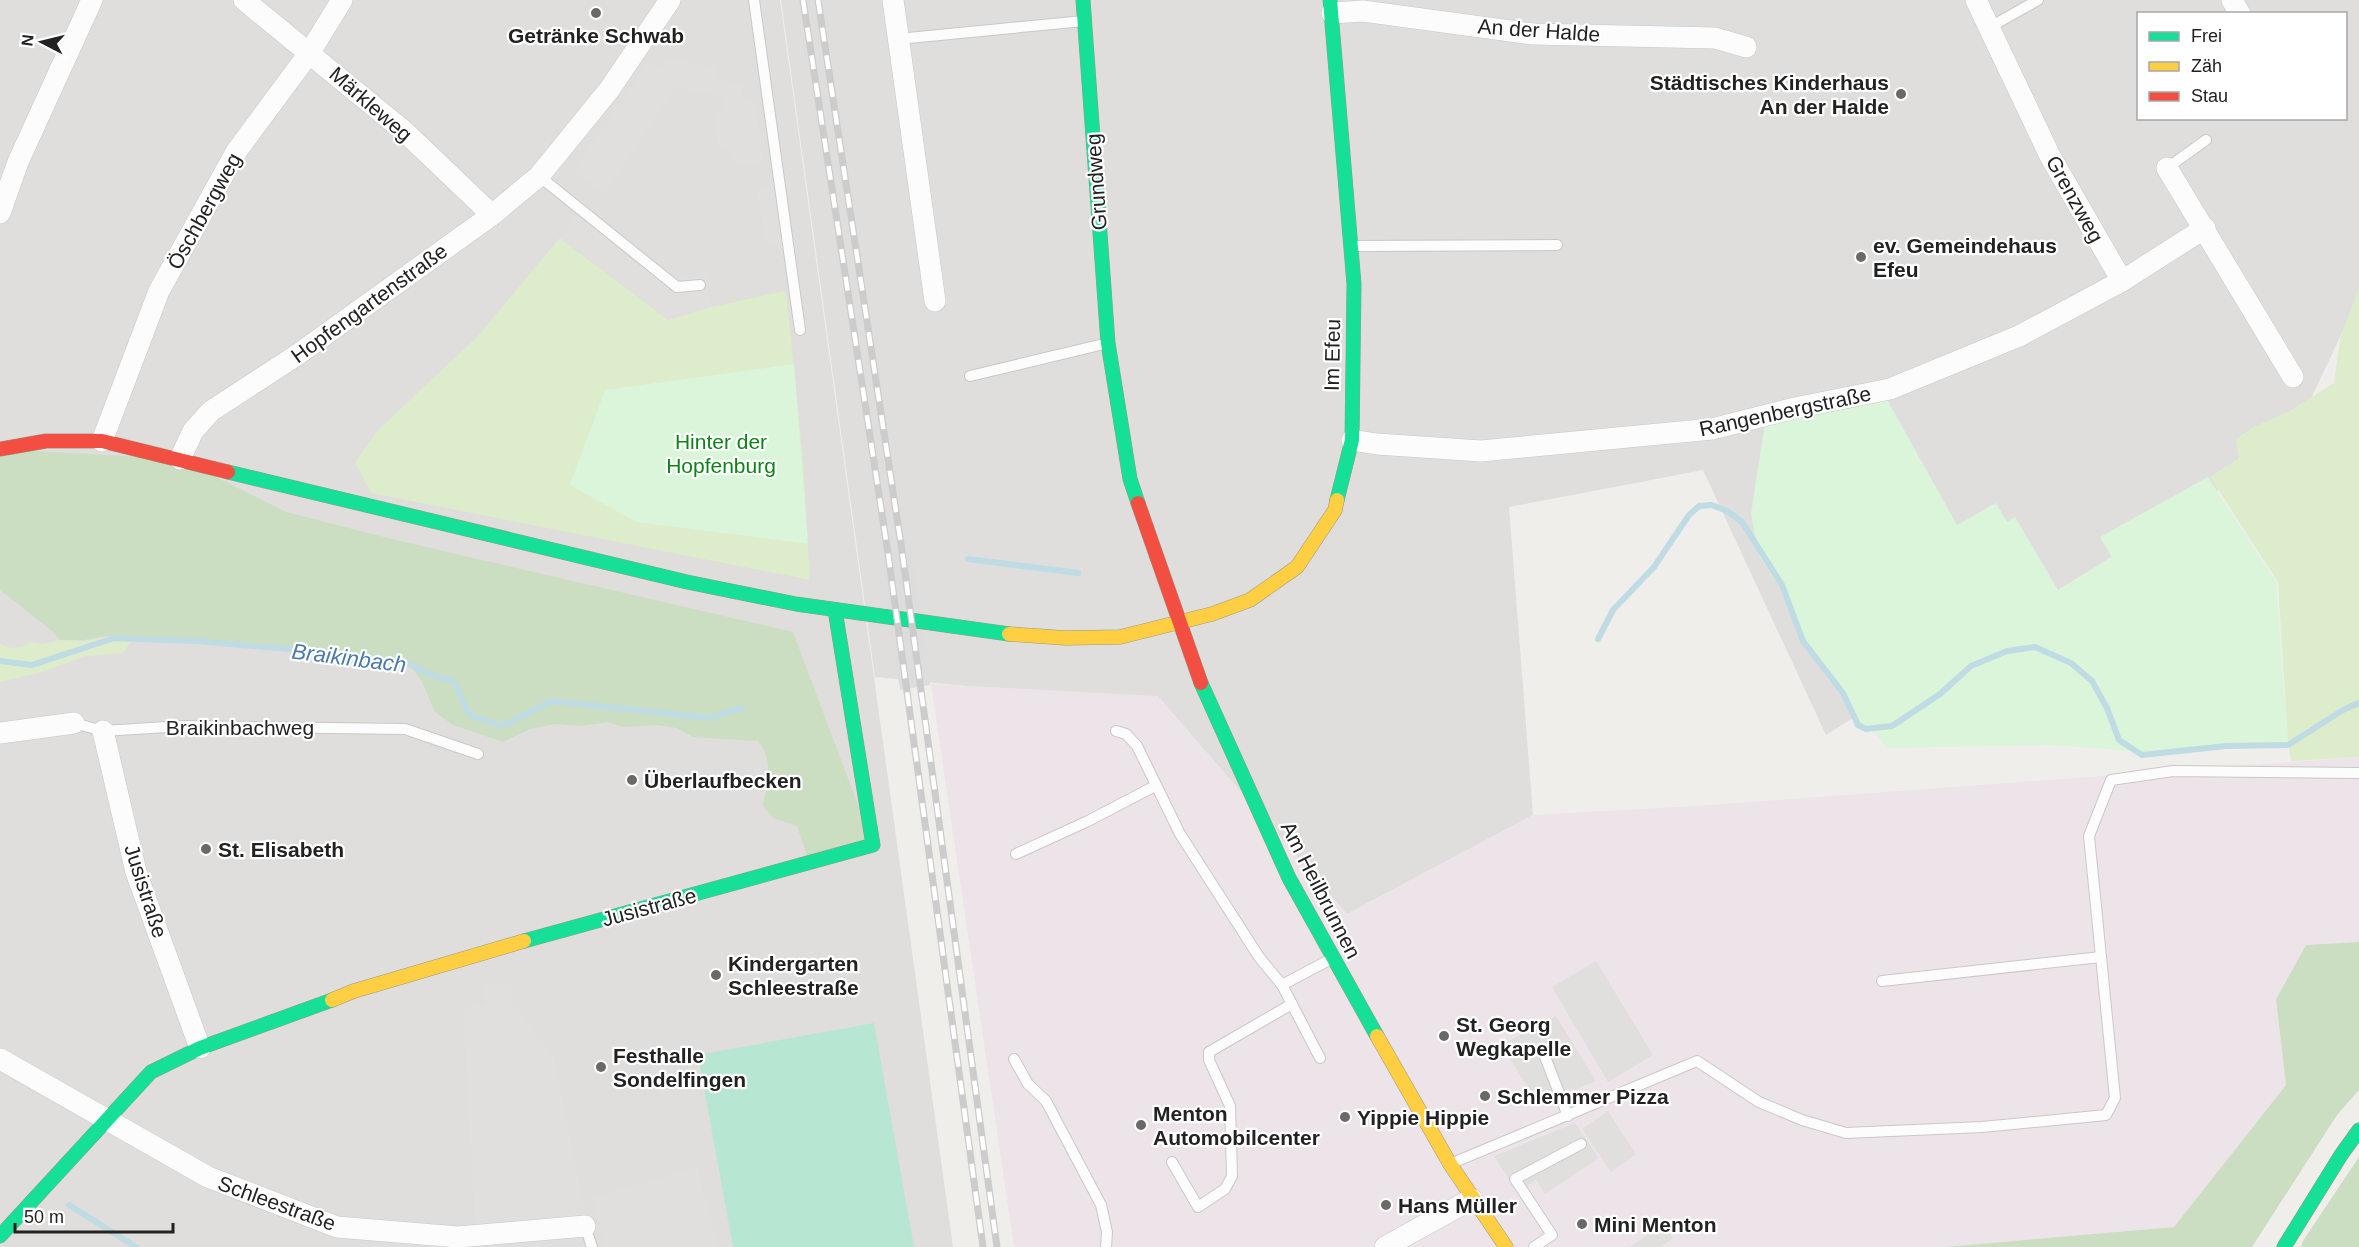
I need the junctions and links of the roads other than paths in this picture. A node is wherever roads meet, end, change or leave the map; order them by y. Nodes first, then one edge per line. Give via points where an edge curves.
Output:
1 (92, 0) edge
2 (244, 0) edge
3 (342, 0) edge
4 (670, 0) edge
5 (754, 0) edge
6 (893, 0) edge
7 (1083, 0) edge
8 (1976, 0) edge
9 (2038, 0) edge
10 (1331, 6) edge
11 (1084, 21) junction
12 (1989, 27) junction
13 (898, 39) junction
14 (1746, 46) dead end
15 (310, 52) junction
16 (2206, 140) dead end
17 (2168, 168) joint
18 (539, 176) junction
19 (0, 213) edge
20 (492, 215) junction
21 (2205, 228) junction
22 (1557, 245) dead end
23 (1352, 246) junction
24 (2122, 281) junction
25 (700, 285) dead end
26 (935, 301) dead end
27 (800, 330) dead end
28 (1108, 343) junction
29 (970, 376) dead end
30 (2293, 377) dead end
31 (1352, 440) junction
32 (102, 441) junction
33 (0, 449) edge
34 (180, 459) junction
35 (835, 610) junction
36 (1179, 623) junction
37 (74, 723) joint
38 (103, 730) junction
39 (1116, 731) dead end
40 (0, 733) edge
41 (478, 754) dead end
42 (2359, 773) edge
43 (1155, 786) junction
44 (1016, 854) dead end
45 (2101, 957) junction
46 (1332, 958) junction
47 (1882, 981) dead end
48 (1282, 985) junction
49 (1292, 1004) junction
50 (200, 1048) junction
51 (1542, 1049) dead end
52 (1320, 1058) dead end
53 (0, 1059) edge
54 (1014, 1059) dead end
55 (1568, 1116) junction
56 (106, 1119) junction
57 (2359, 1130) edge
58 (1581, 1144) dead end
59 (1173, 1162) dead end
60 (1450, 1164) junction
61 (1472, 1199) junction
62 (585, 1226) joint
63 (0, 1236) edge
64 (592, 1247) edge
65 (1106, 1247) edge
66 (1384, 1247) edge
67 (1506, 1247) edge
68 (1534, 1247) edge
69 (2284, 1247) edge

1 - 19 street via 18,162
2 - 15 street, Märkleweg
3 - 15 street, Öschbergweg
4 - 18 street, Hopfengartenstraße via 609,90
5 - 27 lane
6 - 13 street
7 - 11 street, Grundweg
8 - 12 street, Grenzweg
9 - 12 lane
10 - 14 street, An der Halde via 1533,34 1715,38
10 - 23 street, Im Efeu
11 - 13 lane
11 - 28 street, Grundweg
12 - 24 street, Grenzweg via 2050,156
13 - 26 street
15 - 20 street, Märkleweg via 404,131
15 - 32 street, Öschbergweg via 236,152 159,291
16 - 17 lane
17 - 21 street
18 - 20 street, Hopfengartenstraße
18 - 25 lane via 677,287
20 - 34 street, Hopfengartenstraße via 297,355 211,411 193,431
21 - 24 street
21 - 30 street
22 - 23 lane
23 - 31 street, Im Efeu
24 - 31 street, Rangenbergstraße via 2019,336 1890,389 1712,429 1481,451
28 - 29 lane
28 - 36 street, Grundweg via 1130,478
31 - 36 street, Im Efeu via 1335,510 1297,567 1250,600
32 - 33 street via 46,441
32 - 34 street
34 - 35 street via 687,582
35 - 36 street via 1066,638 1120,637
35 - 50 street, Jusistraße via 873,845 354,991
36 - 46 street, Am Heilbrunnen via 1260,816
37 - 38 lane, Braikinbachweg
37 - 40 street, Braikinbachweg
38 - 41 lane, Braikinbachweg via 183,726 405,729
38 - 50 street, Jusistraße via 136,872
39 - 43 lane via 1126,734 1137,746
42 - 45 lane via 2173,771 2111,780 2089,836
43 - 44 lane
43 - 48 lane via 1180,834 1259,957
45 - 47 lane
45 - 55 lane via 2115,1098 2106,1115 1982,1127 1846,1133 1759,1102 1697,1061
46 - 48 lane
46 - 60 street, Am Heilbrunnen
48 - 49 lane
49 - 52 lane
49 - 59 lane via 1209,1052 1230,1106 1232,1176 1225,1189 1198,1207
50 - 56 street, Jusistraße via 151,1072
51 - 55 lane
53 - 56 street, Schleestraße
54 - 65 lane via 1028,1084 1046,1101 1101,1205
55 - 60 lane
56 - 62 street, Schleestraße via 208,1177 337,1227 458,1237
56 - 63 street, Jusistraße
57 - 69 street
58 - 68 lane via 1515,1179 1552,1235
60 - 61 street, Am Heilbrunnen
61 - 66 street
61 - 67 street, Am Heilbrunnen
62 - 64 lane

